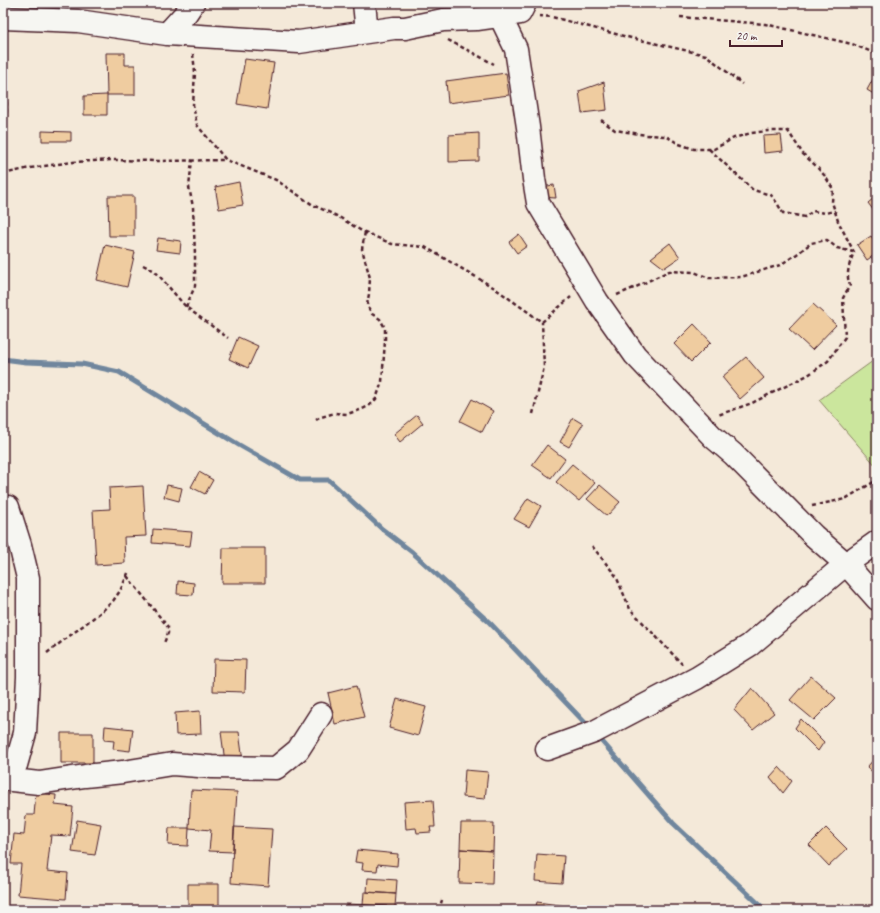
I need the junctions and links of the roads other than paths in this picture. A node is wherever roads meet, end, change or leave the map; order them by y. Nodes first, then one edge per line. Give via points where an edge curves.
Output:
1 (193, 3) edge
2 (364, 3) edge
3 (515, 11) edge
4 (3, 18) edge
5 (367, 32) junction
6 (167, 34) junction
7 (8, 507) dead end
8 (877, 542) edge
9 (846, 564) junction
10 (877, 599) edge
11 (321, 714) dead end
12 (547, 749) dead end
13 (3, 774) edge
14 (3, 779) edge

1 - 6 street
2 - 5 street
3 - 5 street via 477,19 443,20
3 - 9 street via 516,49 538,203 592,292 635,355 713,437
4 - 6 street via 78,21
5 - 6 street via 299,42
7 - 13 street via 28,578 28,668 25,733 16,764
8 - 9 street
9 - 10 street
9 - 12 street via 750,645 697,678 594,732
11 - 14 street via 298,750 276,768 172,764 38,783

